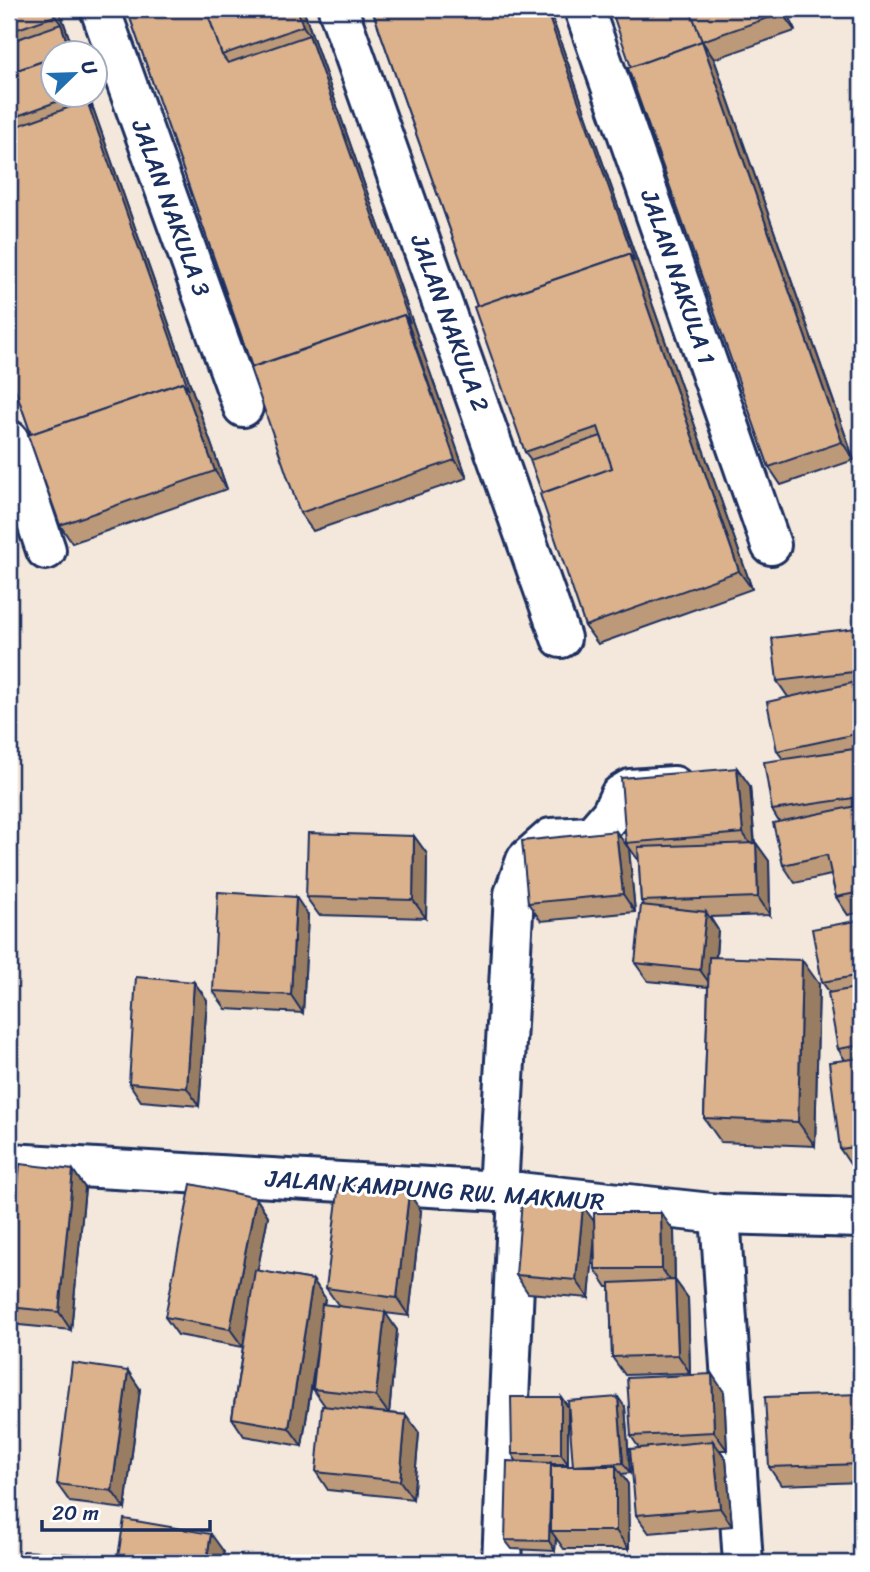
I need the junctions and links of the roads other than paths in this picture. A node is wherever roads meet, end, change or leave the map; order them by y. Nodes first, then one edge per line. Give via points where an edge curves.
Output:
1 (100, 9) edge
2 (338, 9) edge
3 (584, 9) edge
4 (243, 407) dead end
5 (9, 440) edge
6 (771, 545) dead end
7 (46, 550) dead end
8 (561, 638) dead end
9 (711, 782) edge
10 (15, 1163) edge
11 (508, 1192) junction
12 (17, 1204) edge
13 (720, 1214) junction
14 (861, 1218) edge
15 (502, 1563) edge
16 (743, 1563) edge

1 - 4 street, JALAN NAKULA 3
2 - 8 street, JALAN NAKULA 2
3 - 6 street, JALAN NAKULA 1
5 - 7 street
9 - 11 street via 631,789 620,795 592,836 551,838 526,860 514,894
10 - 11 street, JALAN KAMPUNG RW. MAKMUR
10 - 12 street
11 - 13 street, JALAN KAMPUNG RW. MAKMUR
11 - 15 street
13 - 14 street, JALAN KAMPUNG RW. MAKMUR
13 - 16 street

